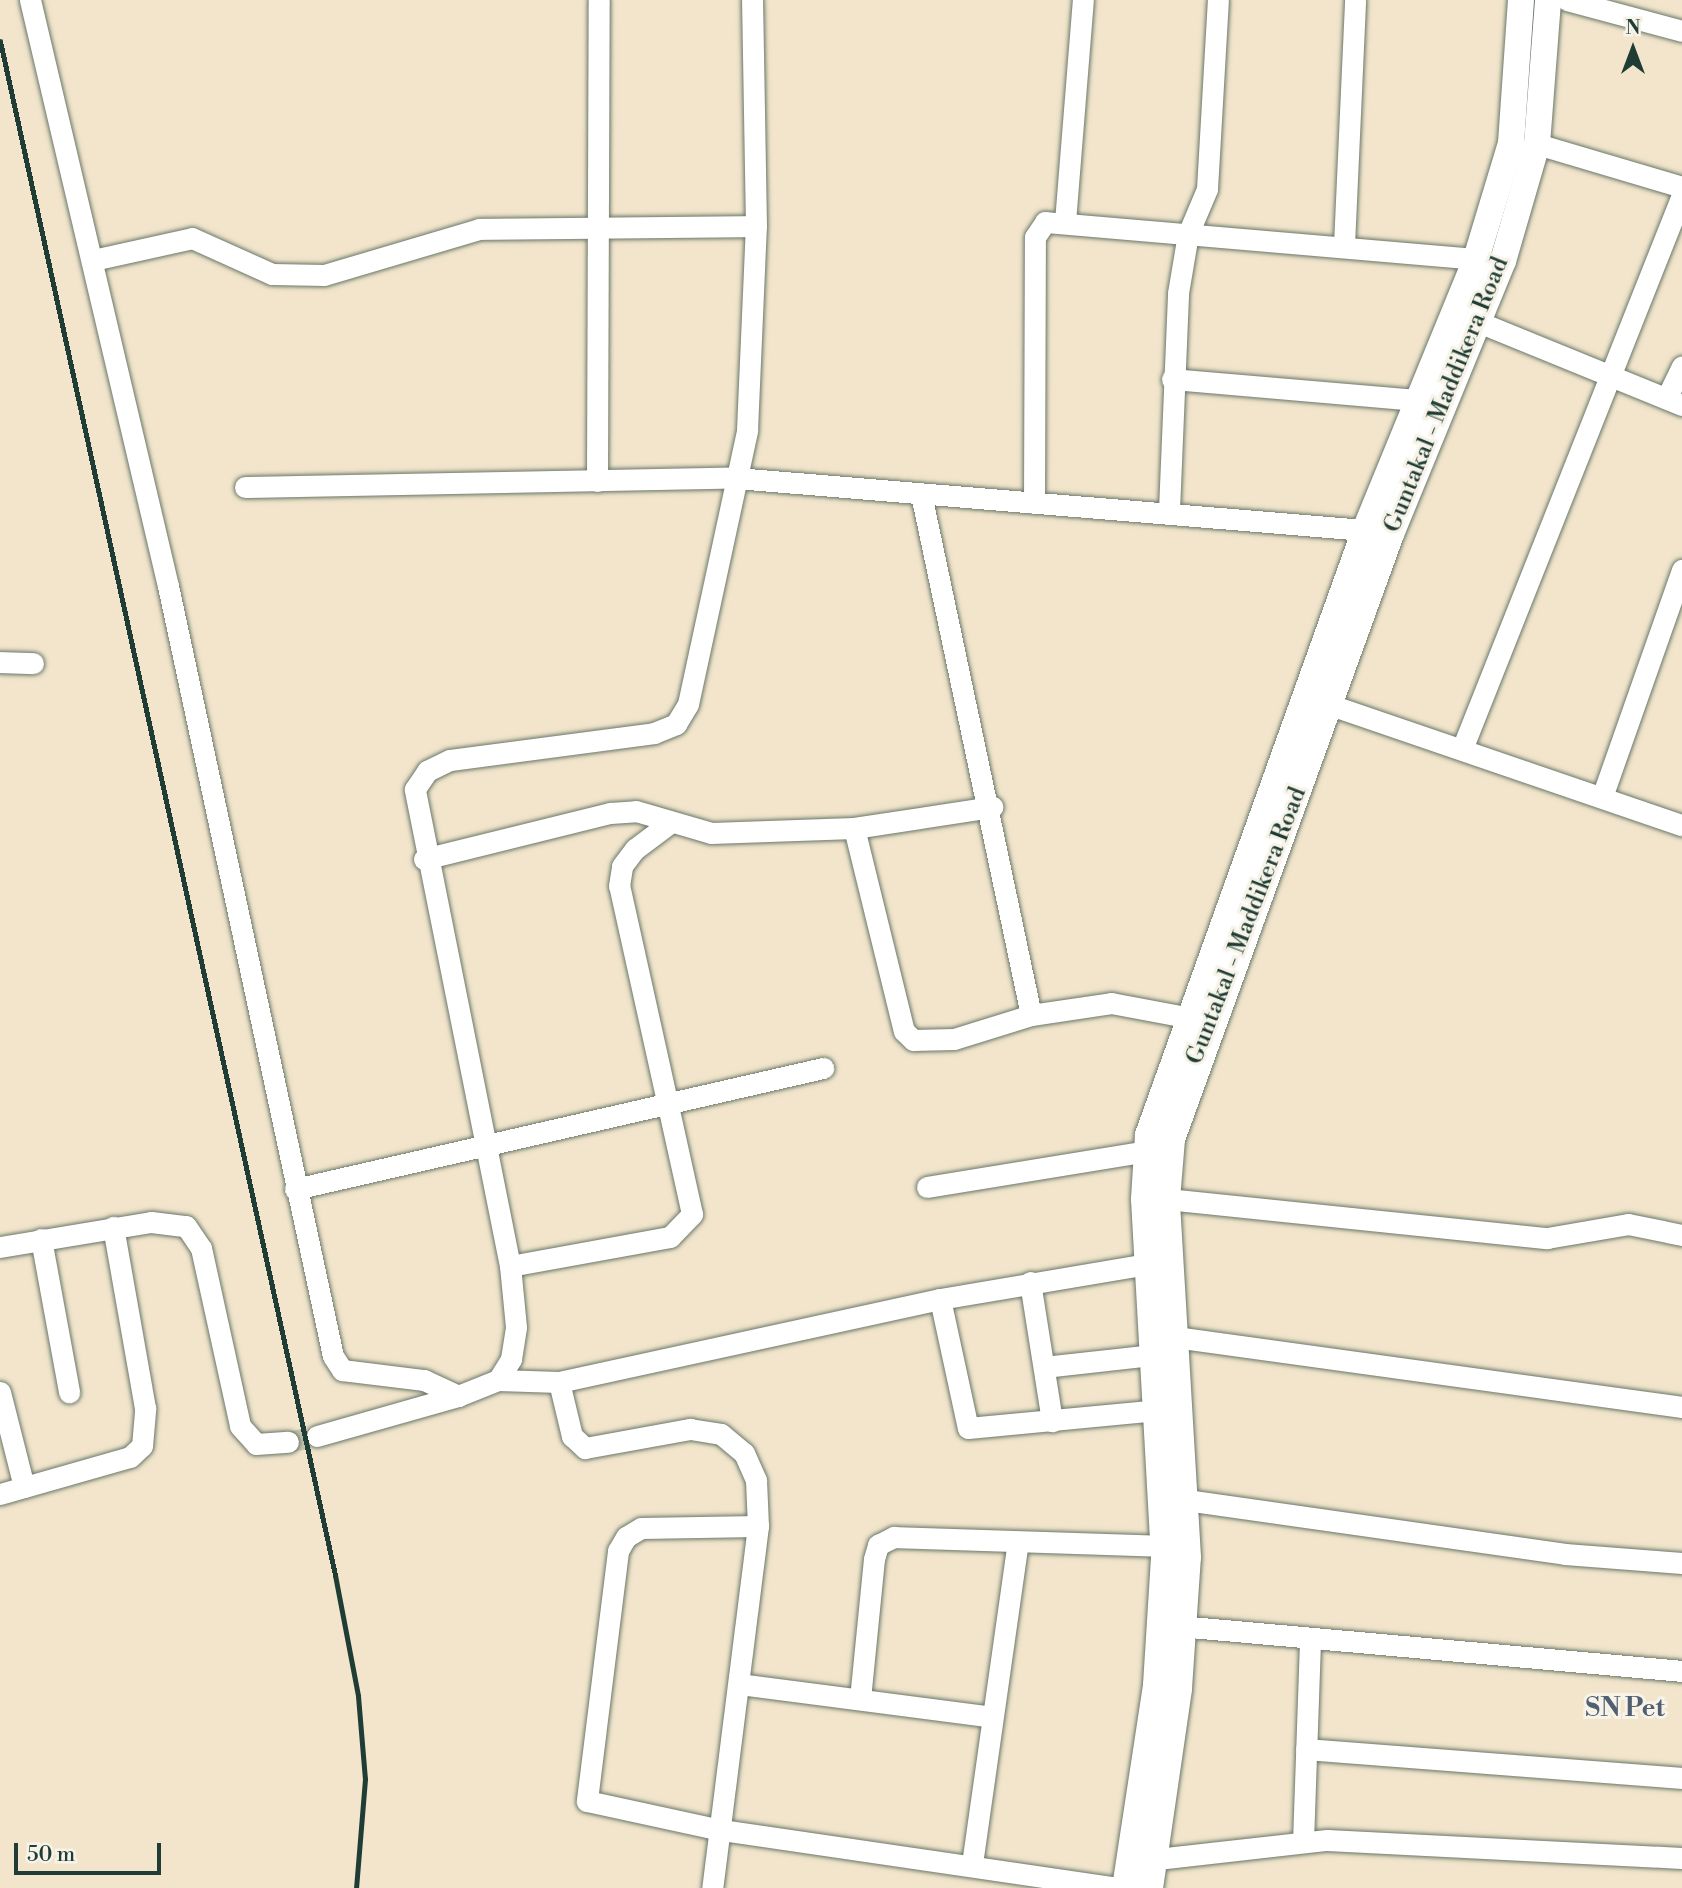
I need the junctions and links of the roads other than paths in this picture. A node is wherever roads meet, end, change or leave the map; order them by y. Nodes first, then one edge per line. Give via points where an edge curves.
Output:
1 (30, 0) edge
2 (598, 0) edge
3 (752, 0) edge
4 (1083, 0) edge
5 (1218, 0) edge
6 (1355, 0) edge
7 (1521, 0) edge
8 (1548, 0) edge
9 (1567, 0) edge
10 (1682, 31) edge
11 (1537, 144) junction
12 (1682, 187) edge
13 (1682, 195) edge
14 (1065, 222) junction
15 (598, 226) junction
16 (756, 226) junction
17 (1188, 234) junction
18 (1344, 245) junction
19 (1476, 259) junction
20 (93, 260) junction
21 (1481, 323) junction
22 (1682, 366) edge
23 (1613, 373) junction
24 (1172, 379) junction
25 (1418, 400) junction
26 (1675, 401) edge
27 (736, 478) junction
28 (597, 481) junction
29 (245, 487) dead end
30 (921, 494) junction
31 (1034, 503) junction
32 (1169, 510) junction
33 (1365, 530) junction
34 (1682, 570) edge
35 (0, 662) edge
36 (33, 663) dead end
37 (1319, 701) junction
38 (1462, 749) junction
39 (1602, 797) junction
40 (992, 807) junction
41 (671, 822) junction
42 (1682, 825) edge
43 (854, 828) junction
44 (424, 859) junction
45 (1031, 1015) junction
46 (1186, 1017) junction
47 (823, 1068) dead end
48 (666, 1102) junction
49 (488, 1144) junction
50 (1147, 1151) junction
51 (927, 1187) dead end
52 (295, 1189) junction
53 (1167, 1199) junction
54 (113, 1227) junction
55 (1682, 1235) edge
56 (41, 1239) junction
57 (0, 1247) edge
58 (1147, 1264) junction
59 (510, 1266) junction
60 (1030, 1282) junction
61 (940, 1299) junction
62 (1175, 1337) junction
63 (1153, 1355) junction
64 (1044, 1367) junction
65 (499, 1380) junction
66 (559, 1382) junction
67 (0, 1392) edge
68 (69, 1392) dead end
69 (458, 1396) junction
70 (1682, 1407) edge
71 (1157, 1410) junction
72 (1052, 1420) junction
73 (317, 1436) tunnel mouth
74 (288, 1442) tunnel mouth
75 (24, 1487) junction
76 (0, 1494) edge
77 (1186, 1500) junction
78 (758, 1527) junction
79 (1018, 1542) junction
80 (1164, 1546) junction
81 (1682, 1563) edge
82 (1174, 1625) junction
83 (1310, 1638) junction
84 (1682, 1671) edge
85 (739, 1684) junction
86 (860, 1699) junction
87 (992, 1717) junction
88 (1306, 1749) junction
89 (1682, 1778) edge
90 (721, 1830) junction
91 (1303, 1842) junction
92 (1682, 1858) edge
93 (1157, 1859) junction
94 (972, 1864) junction
95 (712, 1888) edge
96 (1123, 1888) edge
97 (1150, 1888) edge

1 - 20 street
2 - 15 street
3 - 16 street
4 - 14 street
5 - 17 street via 1207,189
6 - 18 street
7 - 19 main road, Guntakal - Maddikera Road via 1511,143
8 - 11 main road, Guntakal - Maddikera Road
9 - 10 street
11 - 12 street
11 - 21 main road, Guntakal - Maddikera Road
13 - 23 street
14 - 17 street
14 - 31 street via 1045,222 1035,237
15 - 16 street
15 - 20 street via 470,230 324,275 272,274 192,238
15 - 28 street
16 - 27 street via 749,404
17 - 18 street
17 - 24 street
18 - 19 street
19 - 25 main road, Guntakal - Maddikera Road
20 - 52 street
21 - 23 street
21 - 37 main road, Guntakal - Maddikera Road
22 - 26 street
23 - 26 street
23 - 38 street
24 - 25 street
24 - 32 street
25 - 33 main road, Guntakal - Maddikera Road
27 - 28 street
27 - 30 street
27 - 44 street via 688,704 676,724 654,733 450,760 427,771 415,789
28 - 29 street
30 - 31 street
30 - 40 street
31 - 32 street
32 - 33 street
33 - 37 main road, Guntakal - Maddikera Road
34 - 39 street
35 - 36 street
37 - 38 street
37 - 46 main road, Guntakal - Maddikera Road
37 - 53 main road, Guntakal - Maddikera Road via 1186,1087 1171,1139
38 - 39 street
39 - 42 street
40 - 43 street
40 - 45 street
41 - 43 street via 711,833
41 - 44 street via 636,811 610,813
41 - 48 street via 635,849 622,866 619,886
43 - 45 street via 904,1031 913,1040 954,1039
44 - 49 street
45 - 46 street via 1111,1003
46 - 50 main road, Guntakal - Maddikera Road
47 - 48 street
48 - 49 street
48 - 59 street via 692,1197 684,1229 670,1237
49 - 52 street
49 - 59 street
50 - 51 street
50 - 58 main road, Guntakal - Maddikera Road
52 - 69 street via 333,1356 342,1370 424,1380
53 - 55 street via 1548,1238 1628,1224
53 - 62 main road, Guntakal - Maddikera Road
54 - 56 street
54 - 74 street via 171,1222 196,1235 240,1426 256,1444
54 - 75 street via 148,1430 130,1457
56 - 57 street
56 - 68 street
58 - 60 street
58 - 63 main road, Guntakal - Maddikera Road
59 - 65 street via 516,1327 511,1359
60 - 61 street
60 - 64 street
61 - 66 street
61 - 72 street via 968,1428
62 - 70 street
62 - 77 main road, Guntakal - Maddikera Road
63 - 64 street
63 - 71 main road, Guntakal - Maddikera Road
64 - 72 street
65 - 66 street
65 - 69 street
66 - 78 street via 572,1436 585,1448 690,1429 721,1434 744,1453 756,1480
67 - 75 street
69 - 73 street
71 - 72 street
71 - 80 main road, Guntakal - Maddikera Road
75 - 76 street
77 - 81 street via 1566,1554
77 - 82 main road, Guntakal - Maddikera Road
78 - 85 street
78 - 90 street via 641,1528 626,1536 618,1551 584,1790 597,1807
79 - 80 street
79 - 86 street via 894,1537 878,1545
79 - 87 street
80 - 82 main road, Guntakal - Maddikera Road
82 - 83 street
82 - 93 main road, Guntakal - Maddikera Road
82 - 96 main road, Guntakal - Maddikera Road
83 - 84 street
83 - 88 street
85 - 86 street
85 - 90 street
86 - 87 street
87 - 94 street
88 - 89 street
88 - 91 street
90 - 94 street
90 - 95 street
91 - 92 street
91 - 93 street via 1220,1857
93 - 97 main road, Guntakal - Maddikera Road
94 - 96 street

